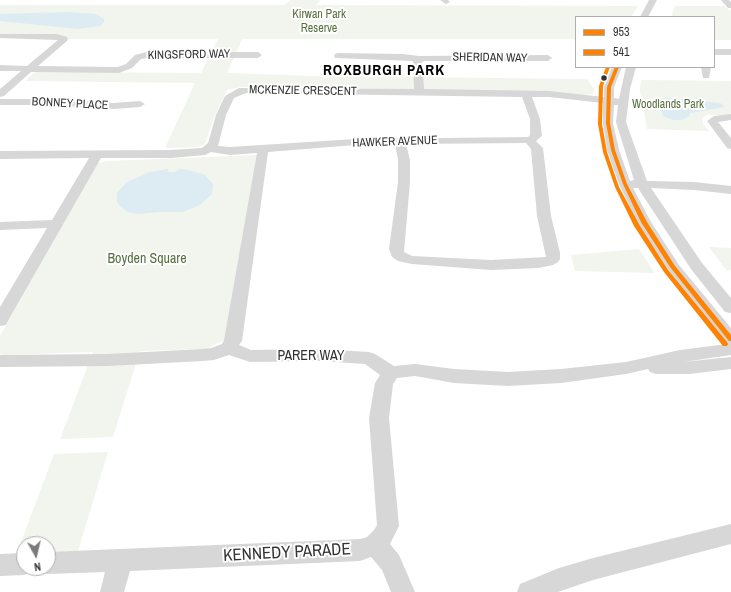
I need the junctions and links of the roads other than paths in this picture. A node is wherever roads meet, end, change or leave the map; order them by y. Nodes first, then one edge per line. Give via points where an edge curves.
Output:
1 (653, 0) edge
2 (645, 16) edge
3 (0, 36) edge
4 (715, 52) edge
5 (731, 52) edge
6 (258, 55) dead end
7 (338, 56) dead end
8 (548, 58) dead end
9 (419, 59) junction
10 (0, 68) edge
11 (617, 68) edge
12 (631, 68) edge
13 (30, 69) junction
14 (0, 83) edge
15 (13, 83) junction
16 (419, 93) junction
17 (0, 94) edge
18 (526, 94) junction
19 (0, 102) edge
20 (608, 102) junction
21 (140, 104) dead end
22 (623, 105) junction
23 (731, 117) edge
24 (529, 140) junction
25 (400, 141) junction
26 (731, 146) edge
27 (210, 148) junction
28 (263, 149) junction
29 (97, 154) junction
30 (0, 155) edge
31 (627, 187) junction
32 (644, 188) junction
33 (731, 191) edge
34 (56, 224) junction
35 (0, 226) edge
36 (731, 308) edge
37 (0, 321) edge
38 (731, 339) edge
39 (228, 348) junction
40 (731, 349) edge
41 (0, 361) edge
42 (731, 364) edge
43 (626, 368) junction
44 (391, 373) junction
45 (731, 534) edge
46 (375, 544) junction
47 (120, 560) junction
48 (56, 563) edge
49 (16, 564) edge
50 (0, 565) edge
51 (112, 592) edge
52 (402, 592) edge
53 (529, 592) edge

1 - 2 street
3 - 13 street via 57,36 64,39
4 - 5 street
6 - 13 street, KINGSFORD WAY via 147,55 138,57 129,66 119,70
7 - 9 street, SHERIDAN WAY
8 - 9 street, SHERIDAN WAY
9 - 16 street
10 - 13 street, KINGSFORD WAY
11 - 20 street via 611,81
12 - 22 street
13 - 15 street
14 - 15 street
15 - 17 street
16 - 18 street, MCKENZIE CRESCENT
16 - 27 street, MCKENZIE CRESCENT via 239,91 230,96
18 - 20 street, MCKENZIE CRESCENT via 549,94
18 - 24 street via 535,119 536,136
19 - 21 street, BONNEY PLACE via 113,106
20 - 22 street, MCKENZIE CRESCENT
20 - 31 street via 608,123 613,150
22 - 32 street via 621,122
23 - 26 street via 713,120 713,124
24 - 25 street, HAWKER AVENUE
24 - 25 street via 537,148 544,216 553,259 539,263 491,264 412,260 397,254 404,182 404,160
25 - 28 street, HAWKER AVENUE
27 - 28 street, HAWKER AVENUE via 230,151
27 - 29 street via 196,153
28 - 39 street via 234,333
29 - 30 street
29 - 34 street
31 - 32 street
31 - 38 street via 644,222 669,261
32 - 33 street via 698,193
32 - 36 street via 696,266
34 - 35 street
34 - 37 street
39 - 41 street via 214,354 203,355 108,360
39 - 44 street, PARER WAY via 250,356 320,355 369,358
40 - 43 street via 680,356
42 - 43 street via 689,368
43 - 44 street via 508,379 454,376 415,370
44 - 46 street via 384,383 379,418 388,526 382,538
45 - 53 street via 593,569
46 - 47 street, KENNEDY PARADE via 349,552
46 - 52 street via 391,563
47 - 48 street, KENNEDY PARADE
47 - 51 street
49 - 50 street

